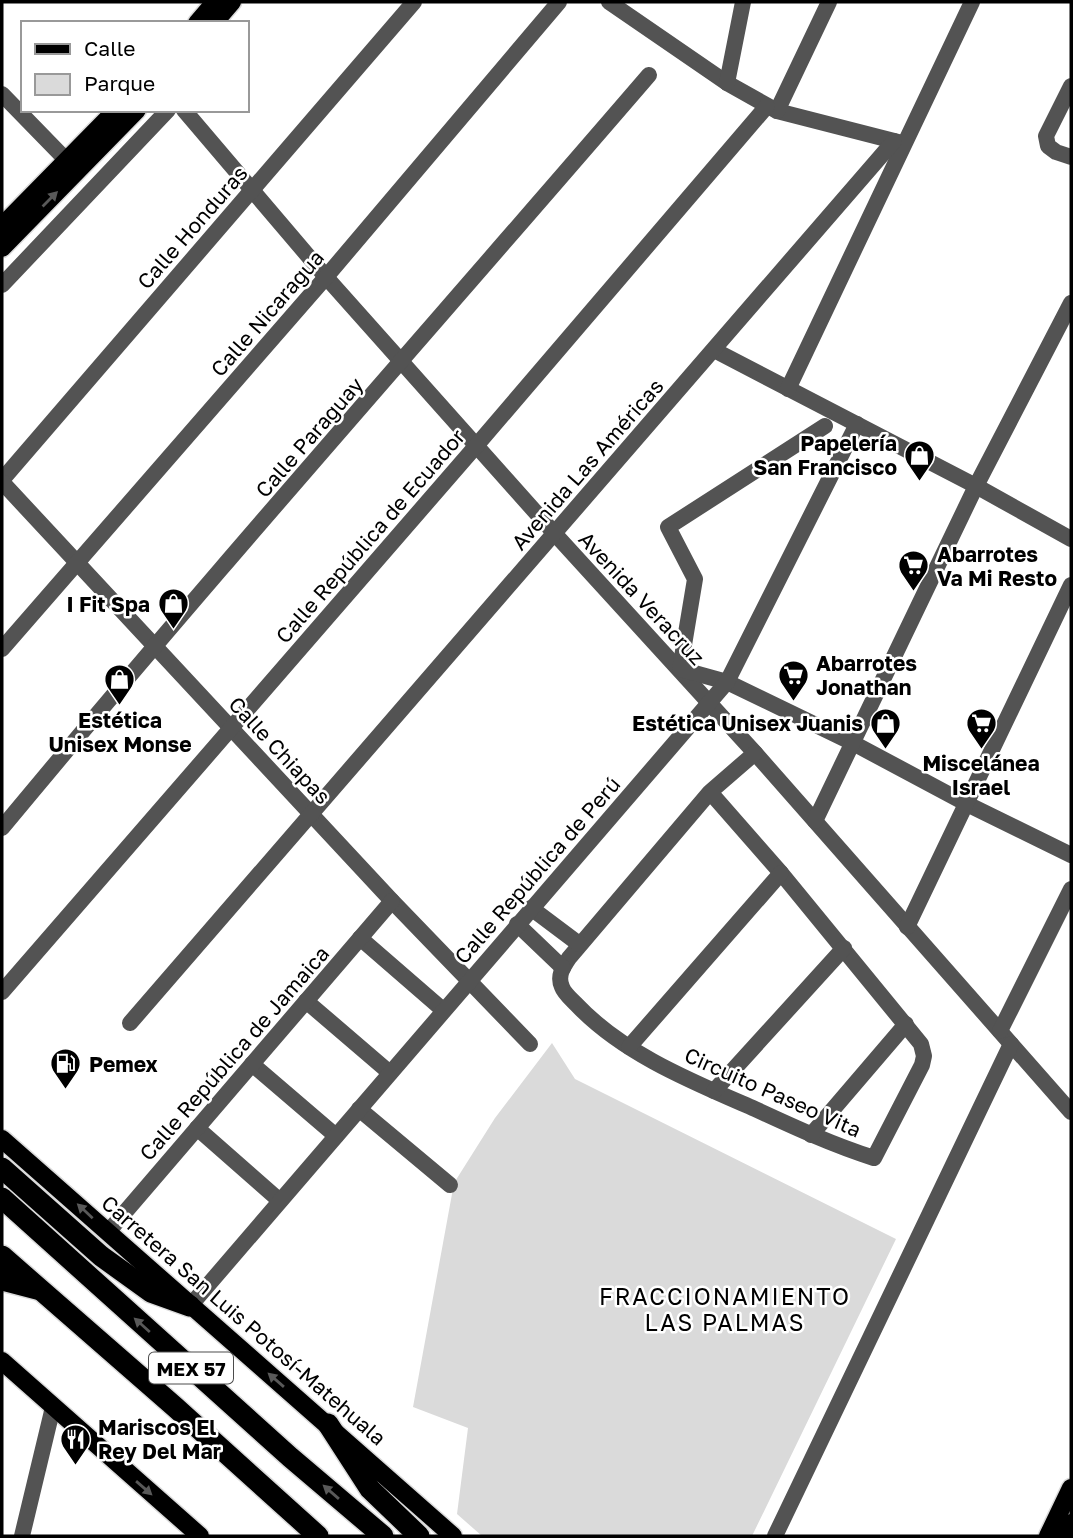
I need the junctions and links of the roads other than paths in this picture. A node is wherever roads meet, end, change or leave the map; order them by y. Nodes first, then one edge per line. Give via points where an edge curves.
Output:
1 (215, 2) edge
2 (232, 2) edge
3 (414, 2) edge
4 (559, 2) edge
5 (609, 2) edge
6 (743, 2) edge
7 (829, 2) edge
8 (972, 2) edge
9 (199, 21) edge
10 (216, 21) edge
11 (649, 75) dead end
12 (727, 83) junction
13 (1071, 86) edge
14 (2, 94) edge
15 (772, 108) junction
16 (114, 112) edge
17 (135, 112) edge
18 (166, 112) edge
19 (186, 112) edge
20 (899, 142) junction
21 (1071, 157) edge
22 (72, 166) junction
23 (251, 190) junction
24 (2, 226) edge
25 (2, 248) edge
26 (326, 277) junction
27 (2, 285) edge
28 (1071, 303) edge
29 (714, 350) junction
30 (402, 362) junction
31 (788, 389) junction
32 (857, 424) junction
33 (825, 426) dead end
34 (476, 446) junction
35 (2, 481) edge
36 (976, 486) junction
37 (555, 534) junction
38 (1071, 539) edge
39 (78, 562) junction
40 (1071, 585) edge
41 (154, 645) junction
42 (2, 649) edge
43 (680, 669) junction
44 (727, 681) junction
45 (709, 703) junction
46 (230, 727) junction
47 (851, 742) junction
48 (755, 752) junction
49 (710, 792) junction
50 (967, 804) junction
51 (312, 815) junction
52 (815, 821) junction
53 (2, 828) edge
54 (1071, 855) edge
55 (781, 873) junction
56 (1071, 889) edge
57 (391, 901) junction
58 (531, 908) junction
59 (517, 924) junction
60 (907, 927) junction
61 (360, 937) junction
62 (579, 944) junction
63 (844, 948) junction
64 (563, 968) junction
65 (468, 982) junction
66 (2, 992) edge
67 (306, 1001) junction
68 (443, 1010) junction
69 (130, 1023) dead end
70 (906, 1024) junction
71 (1006, 1037) junction
72 (530, 1044) dead end
73 (629, 1048) junction
74 (252, 1064) junction
75 (390, 1073) junction
76 (714, 1091) junction
77 (359, 1109) junction
78 (1071, 1112) edge
79 (197, 1128) junction
80 (811, 1135) junction
81 (336, 1136) junction
82 (2, 1139) edge
83 (2, 1168) edge
84 (450, 1185) dead end
85 (2, 1198) edge
86 (280, 1201) junction
87 (108, 1232) junction
88 (2, 1244) edge
89 (2, 1256) edge
90 (2, 1280) edge
91 (35, 1284) junction
92 (190, 1306) junction
93 (2, 1361) edge
94 (53, 1407) junction
95 (328, 1424) junction
96 (1070, 1493) edge
97 (289, 1511) junction
98 (1071, 1523) edge
99 (22, 1536) edge
100 (200, 1536) edge
101 (309, 1536) edge
102 (318, 1536) edge
103 (383, 1536) edge
104 (419, 1536) edge
105 (453, 1536) edge
106 (775, 1536) edge
107 (1048, 1536) edge
108 (1065, 1536) edge

1 - 9 main road
2 - 10 main road
3 - 23 street, Calle Honduras
4 - 26 street, Calle Nicaragua
5 - 12 street
6 - 12 street
7 - 15 street, Calle República de Ecuador
8 - 20 street
11 - 30 street, Calle Paraguay
12 - 15 street
13 - 21 street via 1046,136 1048,146
14 - 22 street
15 - 20 street
15 - 34 street, Calle República de Ecuador
16 - 22 main road
17 - 22 main road
18 - 27 street
19 - 23 street, Avenida Veracruz
20 - 29 street, Avenida Las Américas
20 - 31 street
22 - 24 main road
25 -> 22 main road
23 - 26 street, Avenida Veracruz
23 - 35 street, Calle Honduras
26 - 30 street, Avenida Veracruz
26 - 39 street, Calle Nicaragua
28 - 36 street
29 - 31 street
29 - 37 street, Avenida Las Américas
30 - 34 street, Avenida Veracruz
30 - 41 street, Calle Paraguay
31 - 32 street
32 - 36 street
32 - 44 street, Calle República de Perú
33 - 43 street via 668,527 695,579
34 - 37 street, Avenida Veracruz
34 - 46 street, Calle República de Ecuador
35 - 39 street, Calle Chiapas
36 - 38 street
36 - 47 street
37 - 43 street, Avenida Veracruz
37 - 51 street, Avenida Las Américas
39 - 41 street, Calle Chiapas
39 - 42 street, Calle Nicaragua
40 - 50 street
41 - 46 street, Calle Chiapas
41 - 53 street, Calle Paraguay
43 - 44 street
43 - 45 street, Avenida Veracruz
44 - 45 street, Calle República de Perú
44 - 47 street
45 - 48 street, Avenida Veracruz
45 - 58 street, Calle República de Perú
46 - 51 street, Calle Chiapas
46 - 66 street, Calle República de Ecuador
47 - 50 street
47 - 52 street
48 - 49 street
48 - 52 street, Avenida Veracruz
49 - 55 street, Circuito Paseo Vita
49 - 62 street
50 - 54 street
50 - 60 street
51 - 57 street, Calle Chiapas
51 - 69 street, Avenida Las Américas
52 - 60 street, Avenida Veracruz
55 - 63 street, Circuito Paseo Vita
55 - 73 street
56 - 71 street
57 - 61 street, Calle República de Jamaica
57 - 65 street, Calle Chiapas
58 - 59 street, Calle República de Perú
58 - 62 street
59 - 64 street
59 - 65 street, Calle República de Perú
60 - 71 street, Avenida Veracruz
61 - 67 street, Calle República de Jamaica
61 - 68 street
62 - 64 street
63 - 70 street, Circuito Paseo Vita
63 - 76 street
64 - 73 street, Circuito Paseo Vita via 562,989
65 - 68 street, Calle República de Perú
65 - 72 street, Calle Chiapas
67 - 74 street, Calle República de Jamaica
67 - 75 street
68 - 75 street, Calle República de Perú
70 - 80 street
70 - 80 street, Circuito Paseo Vita via 921,1044 922,1065 874,1158
71 - 78 street, Avenida Veracruz
71 - 106 street
73 - 76 street, Circuito Paseo Vita
74 - 79 street, Calle República de Jamaica
74 - 81 street
75 - 77 street, Calle República de Perú
76 - 80 street, Circuito Paseo Vita
77 - 81 street, Calle República de Perú
77 - 84 street
79 - 86 street
79 - 87 street, Calle República de Jamaica
81 - 86 street, Calle República de Perú
87 -> 82 main road, Carretera San Luis Potosí-Matehuala
83 - 92 highway via 101,1256 151,1292
103 -> 85 highway, MEX 57
86 - 92 street, Calle República de Perú
87 - 92 main road, Carretera San Luis Potosí-Matehuala
88 - 91 highway
89 - 91 highway, MEX 57
90 - 91 highway
91 - 97 highway, MEX 57
95 -> 92 main road, Carretera San Luis Potosí-Matehuala
93 - 94 main road
94 - 99 street
94 -> 100 main road
95 - 104 highway via 370,1489
95 - 105 main road, Carretera San Luis Potosí-Matehuala
96 - 107 main road
97 - 101 highway
97 - 102 highway, MEX 57
98 - 108 main road

